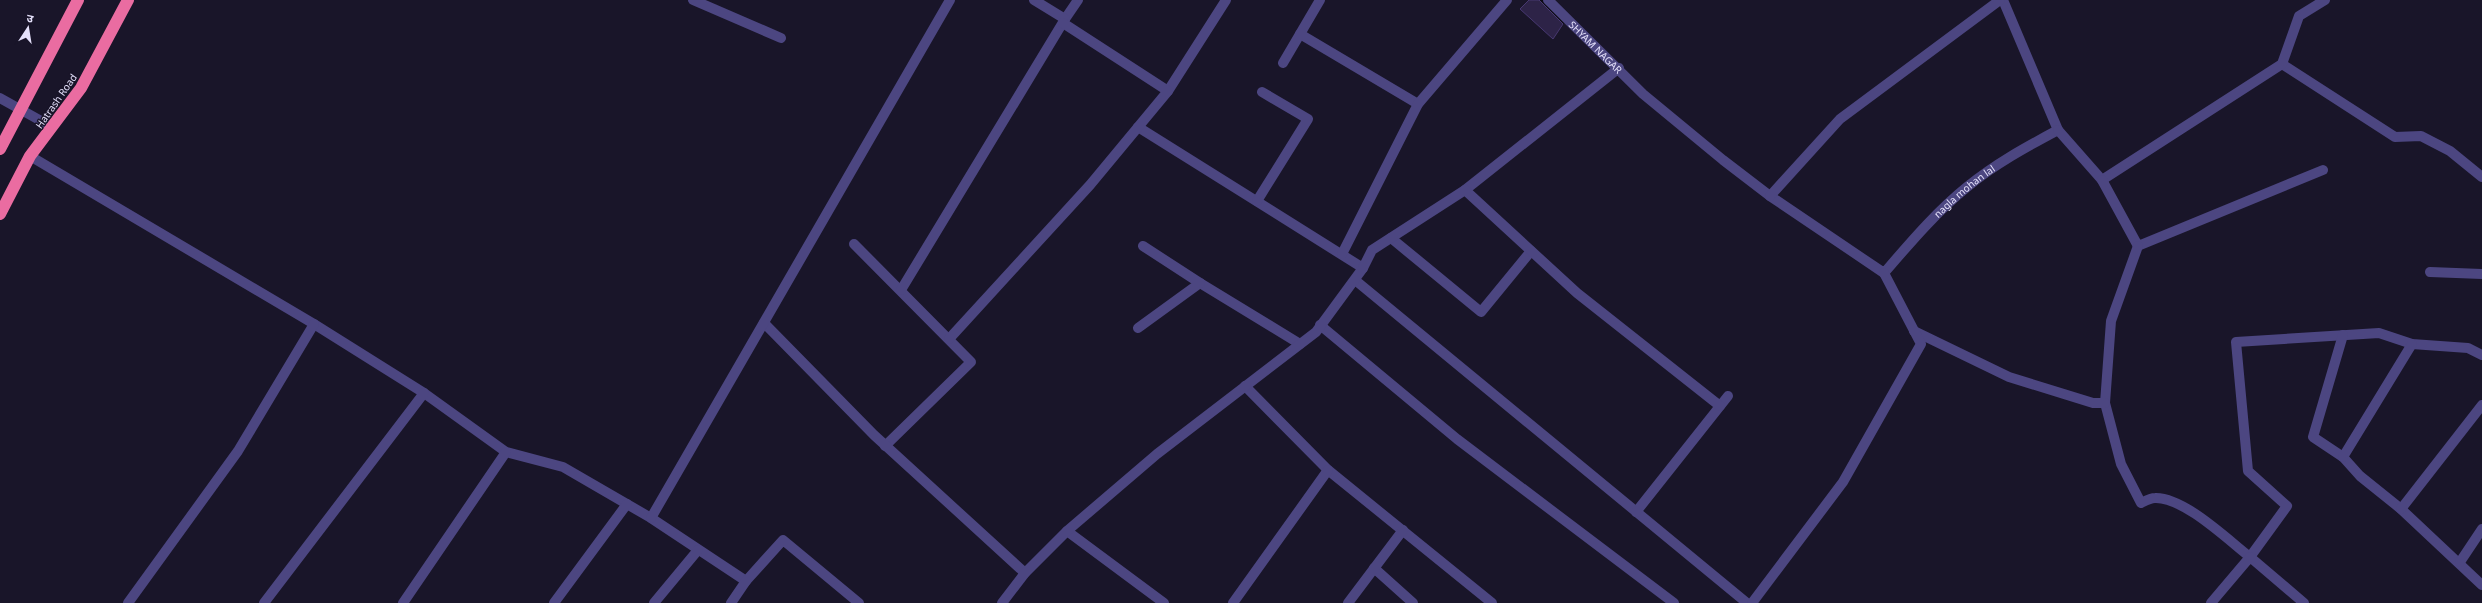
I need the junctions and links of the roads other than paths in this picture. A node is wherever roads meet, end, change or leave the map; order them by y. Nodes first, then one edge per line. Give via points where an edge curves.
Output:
1 (78, 0) edge
2 (128, 0) edge
3 (693, 0) edge
4 (950, 0) edge
5 (1034, 0) edge
6 (1078, 0) edge
7 (1226, 0) edge
8 (1320, 0) edge
9 (1507, 0) edge
10 (2000, 0) edge
11 (2003, 0) edge
12 (2325, 0) edge
13 (1552, 1) edge
14 (1064, 21) junction
15 (1300, 34) junction
16 (781, 38) dead end
17 (1283, 63) dead end
18 (2282, 64) junction
19 (1619, 68) junction
20 (1168, 91) junction
21 (1262, 92) dead end
22 (0, 98) edge
23 (1418, 104) junction
24 (21, 110) junction
25 (52, 127) junction
26 (1138, 127) junction
27 (2058, 130) junction
28 (0, 149) edge
29 (30, 156) junction
30 (2323, 170) dead end
31 (2482, 177) edge
32 (2102, 180) junction
33 (1466, 190) junction
34 (1770, 196) junction
35 (1256, 201) junction
36 (0, 214) edge
37 (1391, 238) junction
38 (854, 244) dead end
39 (1143, 246) dead end
40 (2138, 246) junction
41 (1531, 251) junction
42 (1342, 254) junction
43 (1363, 268) junction
44 (2430, 272) dead end
45 (1884, 273) junction
46 (2482, 274) edge
47 (1355, 280) junction
48 (1200, 283) junction
49 (901, 290) junction
50 (314, 324) junction
51 (764, 324) junction
52 (1320, 325) junction
53 (1138, 328) dead end
54 (1914, 331) junction
55 (2343, 335) junction
56 (949, 339) junction
57 (1300, 344) junction
58 (2412, 344) junction
59 (2482, 354) edge
60 (1245, 386) junction
61 (424, 393) junction
62 (1728, 396) dead end
63 (2105, 403) junction
64 (2482, 405) edge
65 (1720, 406) junction
66 (885, 446) junction
67 (506, 452) junction
68 (2343, 457) junction
69 (1328, 470) junction
70 (627, 504) junction
71 (2400, 509) junction
72 (1636, 512) junction
73 (651, 518) junction
74 (2482, 529) edge
75 (1403, 530) junction
76 (1067, 531) junction
77 (698, 550) junction
78 (2250, 557) junction
79 (2460, 562) junction
80 (1374, 568) junction
81 (1025, 573) junction
82 (746, 581) junction
83 (2482, 585) edge
84 (128, 603) edge
85 (264, 603) edge
86 (403, 603) edge
87 (554, 603) edge
88 (654, 603) edge
89 (731, 603) edge
90 (859, 603) edge
91 (1002, 603) edge
92 (1164, 603) edge
93 (1233, 603) edge
94 (1348, 603) edge
95 (1413, 603) edge
96 (1492, 603) edge
97 (1674, 603) edge
98 (1747, 603) edge
99 (1752, 603) edge
100 (2211, 603) edge
101 (2304, 603) edge

1 - 24 highway
2 - 25 highway, Hatrash Road via 81,88
3 - 16 street
4 - 51 street
5 - 14 street
6 - 14 street
7 - 20 street
8 - 15 street
9 - 23 street
10 - 34 street via 1840,119
11 - 27 street
12 - 18 street via 2299,16
13 - 19 street, SHYAM NAGAR
14 - 20 street
14 - 49 street
15 - 17 street
15 - 23 street
18 - 31 street via 2395,137 2422,136 2450,151
18 - 32 street
19 - 33 street
19 - 34 street, SHYAM NAGAR via 1643,94
20 - 26 street
21 - 35 street via 1308,119
22 - 24 street
23 - 42 street
24 - 25 street
24 - 28 highway
25 - 29 highway, Hatrash Road
26 - 35 street
26 - 56 street via 1090,185
27 - 32 street
27 - 45 street, nagla mohan lal via 2011,155 1967,187 1924,226
29 - 36 highway, Hatrash Road
29 - 50 street
30 - 40 street
32 - 40 street
33 - 37 street
33 - 41 street
34 - 45 street
35 - 42 street
37 - 41 street via 1481,312
37 - 43 street via 1372,250
38 - 49 street
39 - 48 street
40 - 63 street via 2111,321
41 - 65 street via 1577,293
42 - 43 street
43 - 47 street
44 - 46 street
45 - 54 street
47 - 52 street
47 - 72 street
48 - 53 street
48 - 57 street
49 - 56 street
50 - 61 street
50 - 84 street via 238,451
51 - 66 street
51 - 73 street
52 - 57 street
52 - 97 street via 1457,439
54 - 63 street via 2009,377 2093,403
54 - 99 street via 1921,344 1842,482
55 - 58 street via 2379,333
55 - 68 street via 2313,437
55 - 78 street via 2236,342 2248,471 2287,506
56 - 66 street via 971,362
57 - 60 street
58 - 59 street via 2468,348
58 - 68 street
60 - 69 street
60 - 76 street via 1157,454
61 - 67 street
61 - 85 street
62 - 65 street
63 - 78 street via 2121,464 2141,503 2153,498 2167,499 2190,511
64 - 71 street
65 - 72 street
66 - 81 street
67 - 70 street via 563,468
67 - 86 street
68 - 71 street via 2360,476
69 - 75 street
69 - 93 street
70 - 73 street
70 - 87 street
71 - 79 street
72 - 98 street
73 - 77 street
74 - 79 street
75 - 80 street
75 - 96 street
76 - 81 street
76 - 92 street
77 - 82 street
77 - 88 street
78 - 100 street
78 - 101 street
79 - 83 street
80 - 94 street
80 - 95 street
81 - 91 street
82 - 89 street
82 - 90 street via 783,540

